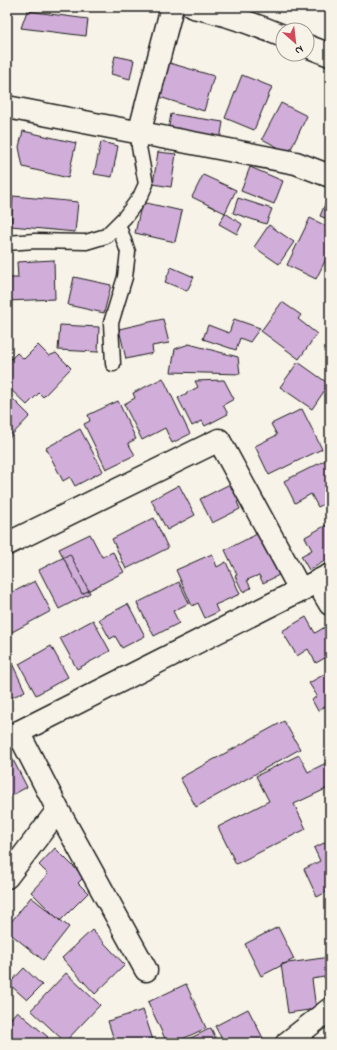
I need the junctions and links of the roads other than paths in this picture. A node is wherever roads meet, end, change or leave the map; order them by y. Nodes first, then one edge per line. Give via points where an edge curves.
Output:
1 (172, 7) edge
2 (192, 7) edge
3 (275, 33) edge
4 (315, 49) edge
5 (330, 55) edge
6 (7, 107) edge
7 (139, 134) junction
8 (330, 176) edge
9 (118, 224) junction
10 (7, 243) edge
11 (113, 364) dead end
12 (7, 544) edge
13 (316, 583) edge
14 (330, 604) edge
15 (12, 735) edge
16 (58, 810) junction
17 (7, 877) edge
18 (146, 970) dead end
19 (330, 1009) edge
20 (287, 1043) edge

1 - 7 street
2 - 3 street
4 - 5 street
6 - 7 street
7 - 8 street via 296,163
7 - 9 lane via 146,184 140,197
9 - 10 lane via 106,236 86,242
9 - 11 lane via 128,252 125,277 111,323
12 - 13 street via 218,440
13 - 14 street
13 - 15 street
15 - 16 street
16 - 17 street
16 - 18 street
19 - 20 street

